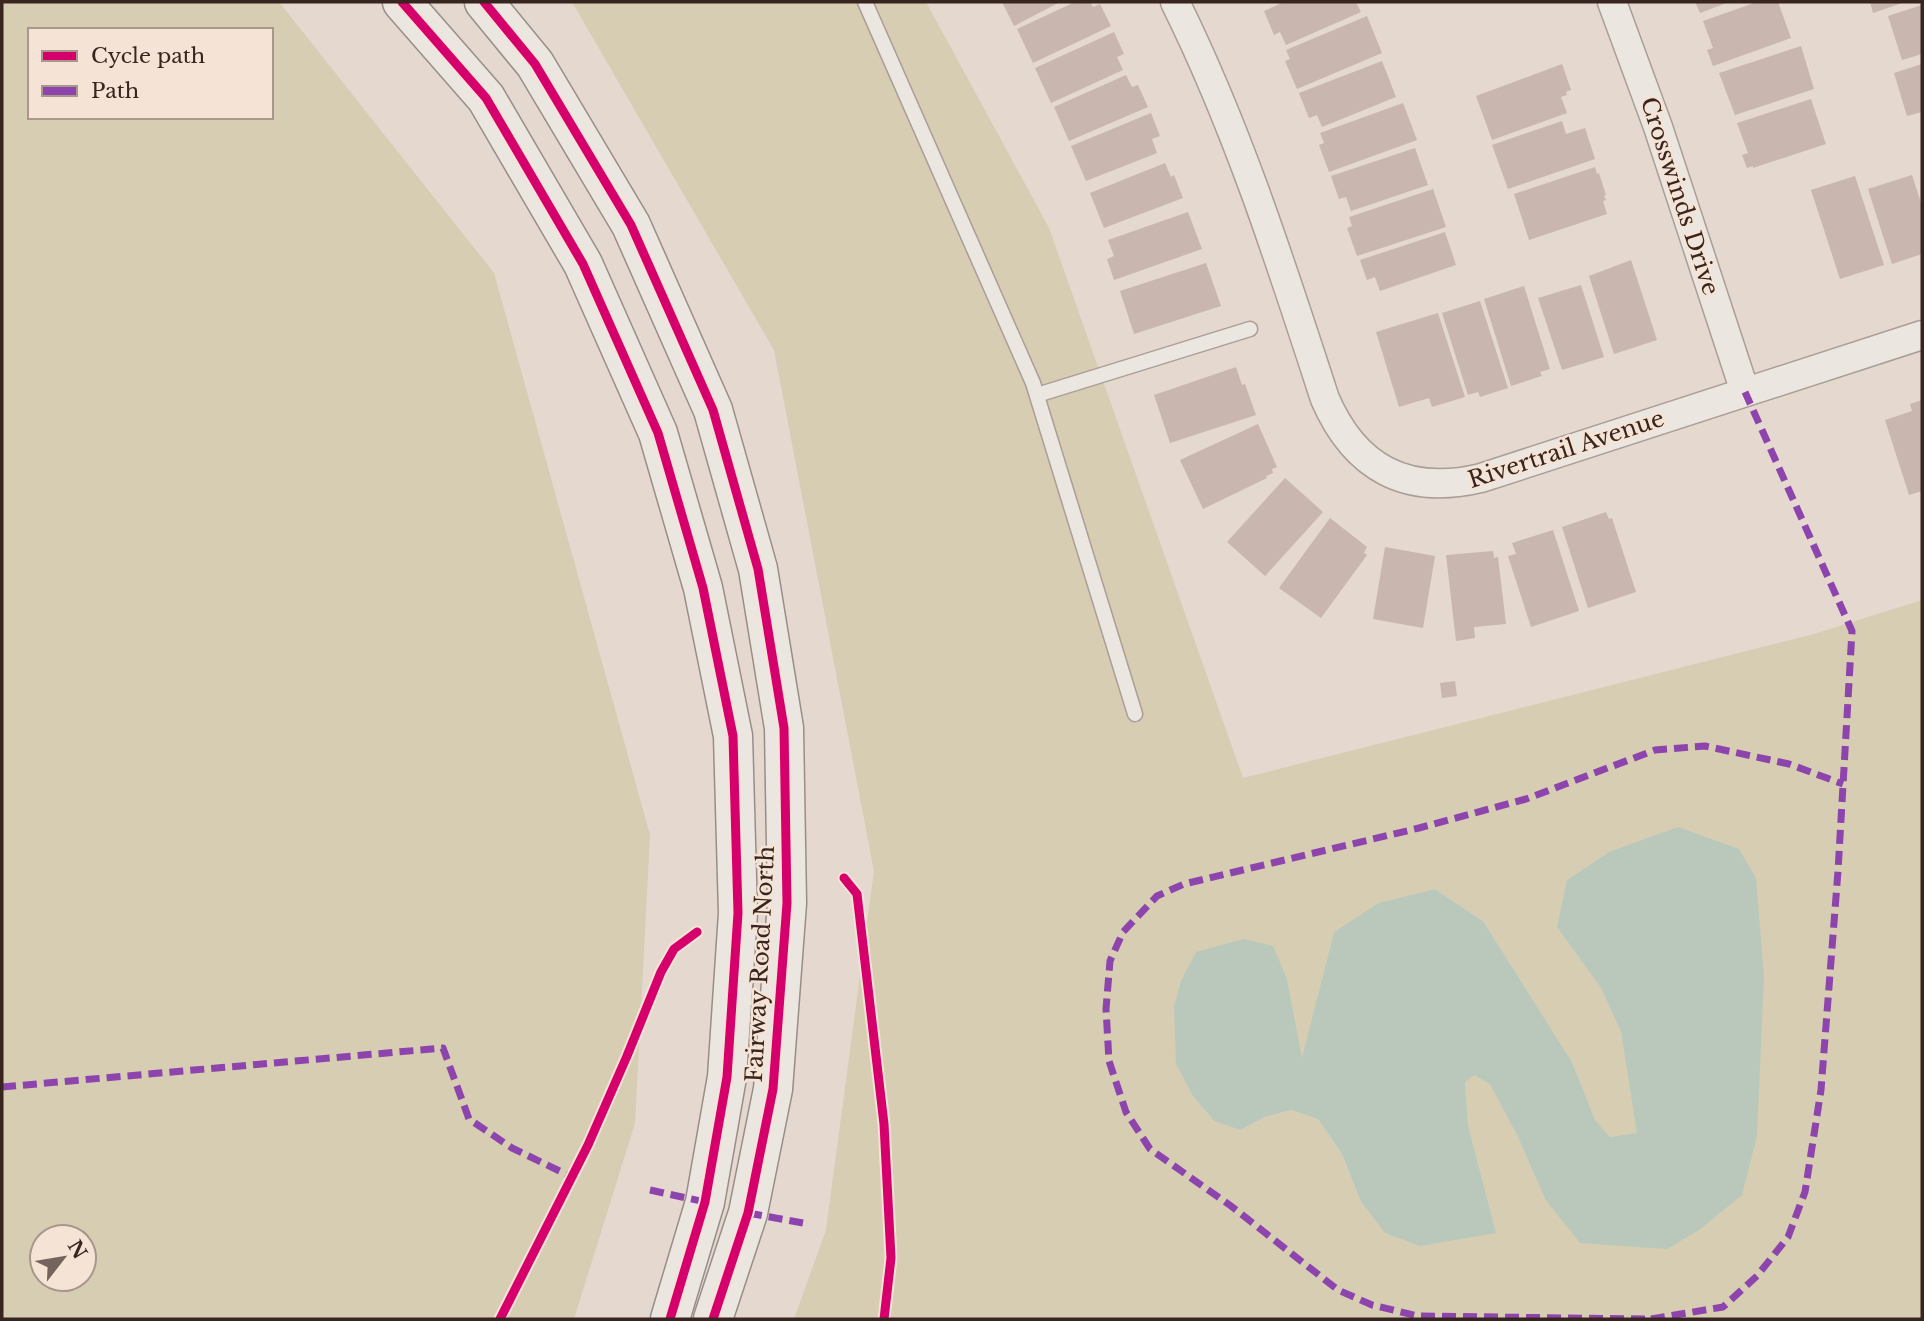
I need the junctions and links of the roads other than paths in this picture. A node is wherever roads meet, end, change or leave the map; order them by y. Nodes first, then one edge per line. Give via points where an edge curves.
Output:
1 (402, 2) edge
2 (484, 2) edge
3 (865, 2) edge
4 (1175, 2) edge
5 (1612, 2) edge
6 (1250, 329) dead end
7 (1922, 335) edge
8 (1745, 392) junction
9 (1037, 396) junction
10 (1135, 714) dead end
11 (670, 1319) edge
12 (713, 1319) edge

1 - 11 main road, Fairway Road North via 486,98 583,264 658,433 703,588 733,736 738,913 727,1077 705,1202
2 - 12 main road, Fairway Road North via 536,64 631,225 713,410 758,569 784,728 787,903 773,1089 748,1213
3 - 9 lane
4 - 8 street, Rivertrail Avenue via 1251,180 1333,419 1345,437 1377,466 1417,482 1460,483
5 - 8 street, Crosswinds Drive
6 - 9 lane
7 - 8 street, Rivertrail Avenue
9 - 10 lane

